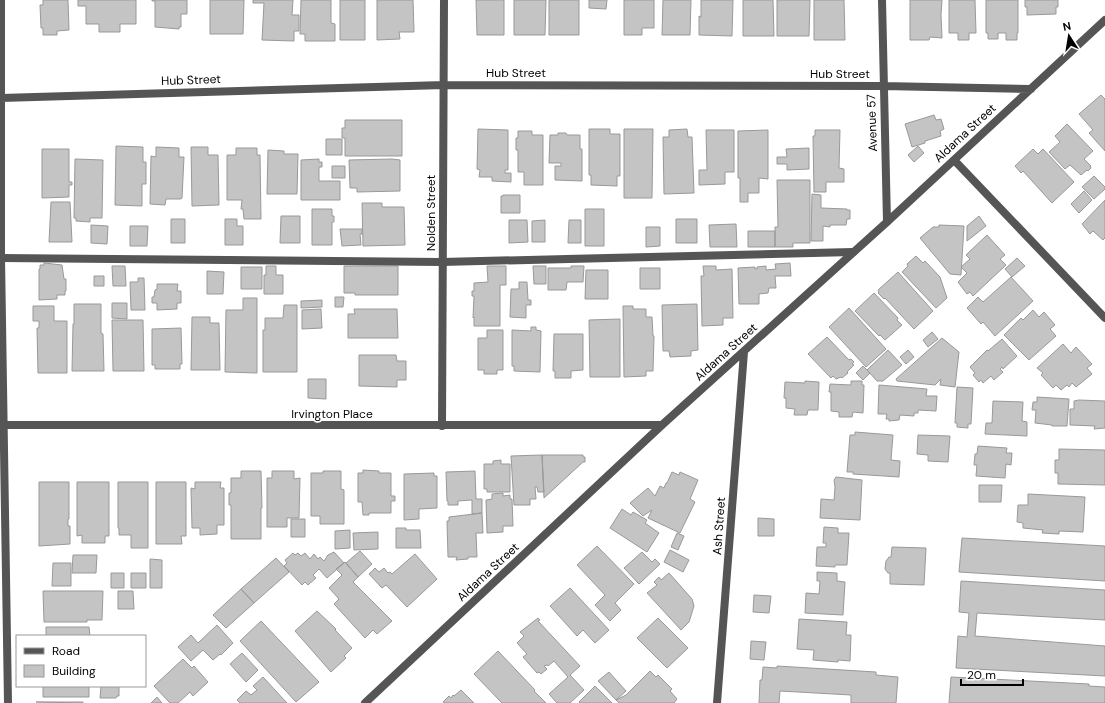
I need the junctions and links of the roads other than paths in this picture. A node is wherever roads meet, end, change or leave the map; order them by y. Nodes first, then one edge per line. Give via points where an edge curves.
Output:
1 (1, 0) edge
2 (444, 0) edge
3 (882, 0) edge
4 (1105, 20) edge
5 (444, 85) junction
6 (883, 86) junction
7 (1030, 88) junction
8 (1, 98) junction
9 (954, 160) junction
10 (887, 222) junction
11 (853, 252) junction
12 (1, 258) junction
13 (442, 262) junction
14 (1105, 318) edge
15 (744, 352) junction
16 (3, 425) junction
17 (442, 426) junction
18 (662, 426) junction
19 (8, 703) edge
20 (365, 703) edge
21 (717, 703) edge

1 - 8 street
2 - 5 street, Nolden Street
3 - 6 street, Avenue 57
4 - 7 street, Aldama Street
5 - 6 street, Hub Street
5 - 8 street, Hub Street
5 - 13 street, Nolden Street
6 - 7 street, Hub Street
6 - 10 street, Avenue 57
7 - 9 street, Aldama Street
8 - 12 street
9 - 10 street, Aldama Street
9 - 14 street
10 - 11 street, Aldama Street
11 - 13 street
11 - 15 street, Aldama Street
12 - 13 street
12 - 16 street
13 - 17 street, Nolden Street
15 - 18 street, Aldama Street
15 - 21 street, Ash Street
16 - 17 street, Irvington Place
16 - 19 street
17 - 18 street, Irvington Place
18 - 20 street, Aldama Street

